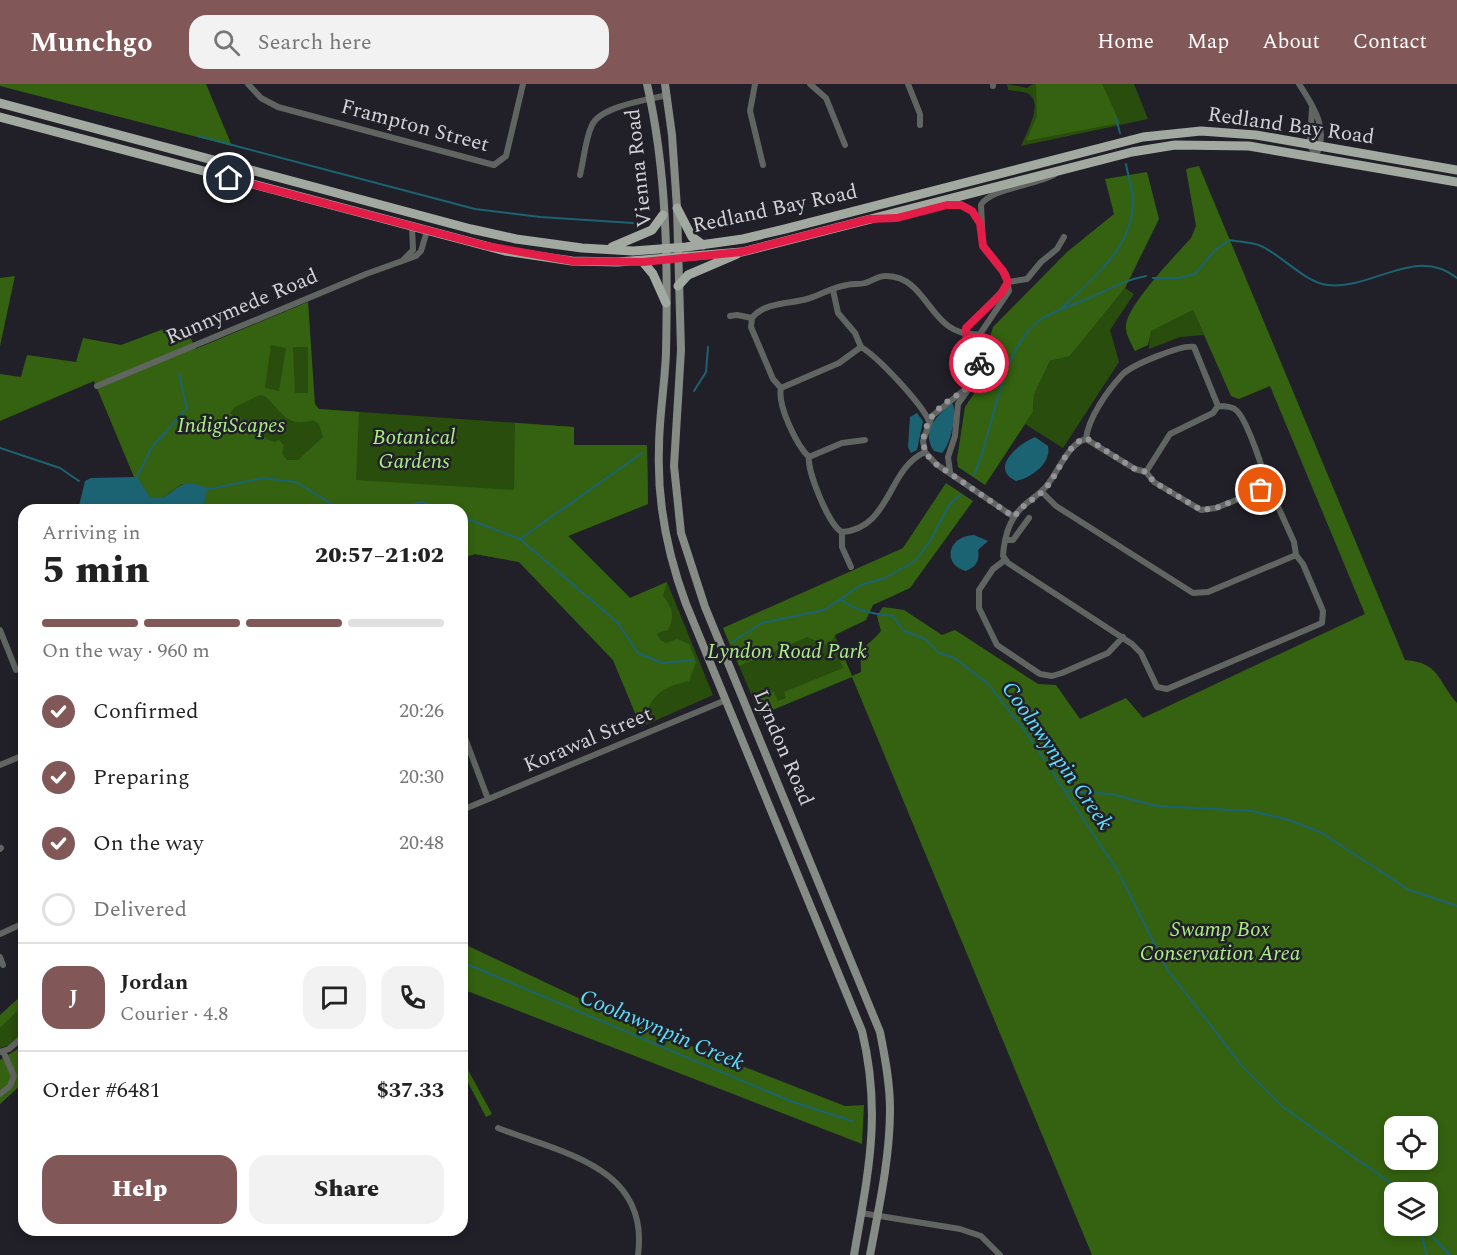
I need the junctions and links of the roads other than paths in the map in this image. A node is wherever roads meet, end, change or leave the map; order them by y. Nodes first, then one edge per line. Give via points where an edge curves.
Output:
1 (248, 84) edge
2 (523, 84) edge
3 (647, 84) edge
4 (665, 84) edge
5 (755, 84) edge
6 (810, 84) edge
7 (908, 84) edge
8 (1299, 84) edge
9 (667, 95) junction
10 (651, 99) junction
11 (0, 103) edge
12 (1311, 104) junction
13 (0, 117) edge
14 (920, 125) dead end
15 (1310, 144) junction
16 (845, 145) dead end
17 (1321, 146) junction
18 (1315, 157) junction
19 (763, 165) dead end
20 (1063, 170) junction
21 (1457, 170) edge
22 (580, 175) dead end
23 (1457, 182) edge
24 (676, 208) junction
25 (663, 214) junction
26 (424, 216) junction
27 (870, 219) junction
28 (980, 223) junction
29 (420, 229) junction
30 (1065, 237) dead end
31 (703, 245) junction
32 (676, 248) junction
33 (607, 249) junction
34 (664, 249) junction
35 (741, 252) junction
36 (677, 259) junction
37 (665, 260) junction
38 (402, 261) junction
39 (643, 262) junction
40 (1008, 283) junction
41 (678, 286) junction
42 (833, 290) junction
43 (666, 303) junction
44 (730, 316) dead end
45 (752, 318) junction
46 (965, 334) junction
47 (980, 334) junction
48 (861, 347) junction
49 (981, 368) junction
50 (975, 382) junction
51 (97, 386) dead end
52 (781, 388) junction
53 (1218, 405) junction
54 (924, 411) junction
55 (935, 411) junction
56 (929, 421) junction
57 (1086, 438) junction
58 (865, 440) dead end
59 (925, 452) junction
60 (809, 457) junction
61 (948, 457) junction
62 (936, 464) junction
63 (950, 472) junction
64 (1146, 472) junction
65 (1266, 489) junction
66 (1042, 492) junction
67 (1014, 517) junction
68 (1029, 518) dead end
69 (842, 532) junction
70 (1006, 540) junction
71 (1296, 555) junction
72 (1005, 560) junction
73 (851, 567) dead end
74 (0, 630) edge
75 (1123, 637) junction
76 (16, 670) dead end
77 (741, 694) junction
78 (726, 700) junction
79 (468, 746) edge
80 (18, 758) edge
81 (0, 765) edge
82 (488, 799) junction
83 (468, 807) edge
84 (18, 926) edge
85 (0, 934) edge
86 (0, 957) edge
87 (3, 965) dead end
88 (18, 1040) edge
89 (1, 1052) edge
90 (0, 1094) edge
91 (498, 1128) dead end
92 (861, 1213) junction
93 (877, 1215) junction
94 (638, 1255) edge
95 (854, 1255) edge
96 (870, 1255) edge
97 (1000, 1255) edge

1 - 2 street, Frampton Street via 261,98 278,107 494,165 507,156
3 - 10 main road, Vienna Road
4 - 9 main road, Vienna Road
5 - 19 street via 750,111
6 - 16 street via 826,98
7 - 14 street via 920,114
8 - 12 street
9 - 10 street
9 - 24 main road, Vienna Road
10 - 22 street via 598,116 589,131
10 - 25 main road, Vienna Road
11 - 26 main road, Redland Bay Road
12 - 15 street
12 - 17 street via 1321,128
13 - 29 main road, Redland Bay Road
15 - 17 main road, Redland Bay Road
15 - 18 street
15 - 31 main road, Redland Bay Road via 1222,131 1143,137 785,229
17 - 18 street
17 - 21 main road, Redland Bay Road
18 - 20 main road, Redland Bay Road via 1249,146 1175,145
18 - 23 main road, Redland Bay Road
20 - 27 main road, Redland Bay Road
20 - 28 street via 1041,182 986,197 981,205
24 - 31 main road via 692,237
24 - 32 main road, Vienna Road
25 - 33 main road via 650,232
25 - 34 main road, Vienna Road
26 - 29 main road
26 - 33 main road, Redland Bay Road via 516,239
27 - 28 street via 897,218 954,204 969,208
27 - 35 main road, Redland Bay Road
28 - 40 street via 983,246
29 - 38 street via 413,250
29 - 38 street, Runnymede Road via 422,251
29 - 39 main road, Redland Bay Road via 572,261
30 - 40 street via 1027,279
31 - 32 main road, Redland Bay Road
32 - 34 main road, Redland Bay Road
32 - 36 main road, Lyndon Road
33 - 34 main road, Redland Bay Road
34 - 37 main road, Lyndon Road
35 - 36 main road, Redland Bay Road
35 - 41 main road via 688,275
36 - 37 main road, Redland Bay Road
36 - 41 main road, Lyndon Road
37 - 39 main road, Redland Bay Road
37 - 43 main road, Lyndon Road
38 - 51 street, Runnymede Road
39 - 43 main road
40 - 46 street via 972,320
40 - 47 street via 1008,296
41 - 77 main road, Lyndon Road via 681,372 675,466 680,522 698,588
42 - 45 street via 760,310
42 - 46 street via 879,276 898,278 925,298 949,329
42 - 48 street via 838,313
43 - 78 main road, Lyndon Road via 659,446 661,510 680,586
44 - 45 street
45 - 52 street via 755,338 772,379
46 - 47 street
46 - 49 street via 967,346
47 - 49 street
48 - 52 street via 839,363
48 - 54 street
49 - 50 street
50 - 55 street
50 - 61 street via 958,404
52 - 60 street via 782,404 799,446
53 - 57 street via 1198,352 1182,347 1124,372 1089,424
53 - 64 street via 1213,413 1170,434
53 - 65 street via 1231,407 1240,415 1265,473
54 - 55 street
54 - 56 street
55 - 56 street
56 - 59 street via 923,441
57 - 64 street
57 - 66 street via 1076,444
58 - 60 street via 842,443
59 - 62 street
59 - 69 street via 911,461 873,519
60 - 69 street via 810,470 833,524
61 - 62 street
61 - 63 street
62 - 63 street
63 - 67 street
64 - 65 street via 1154,482 1201,510
65 - 71 street via 1274,495
66 - 67 street via 1025,503
66 - 71 street via 1056,506 1193,593 1208,592
67 - 70 street
68 - 70 street via 1013,540
69 - 73 street via 842,547
70 - 72 street
71 - 75 street via 1323,611 1324,617 1317,626 1164,690 1155,685 1137,648
72 - 75 street
72 - 75 street via 993,569 979,590 979,608 997,645 1040,674 1062,673 1108,653
74 - 76 street
77 - 78 main road
77 - 93 main road, Lyndon Road via 880,1032 890,1108
78 - 82 street, Korawal Street
78 - 92 main road, Lyndon Road via 862,1031 873,1089 874,1126
79 - 82 street
80 - 81 street
82 - 83 street, Korawal Street
84 - 85 street
86 - 87 street
88 - 89 street
89 - 90 street via 14,1076
91 - 94 street via 601,1168 618,1182 630,1199 638,1222
92 - 93 street
92 - 95 main road, Lyndon Road
93 - 96 main road, Lyndon Road
93 - 97 street via 960,1229 981,1236

